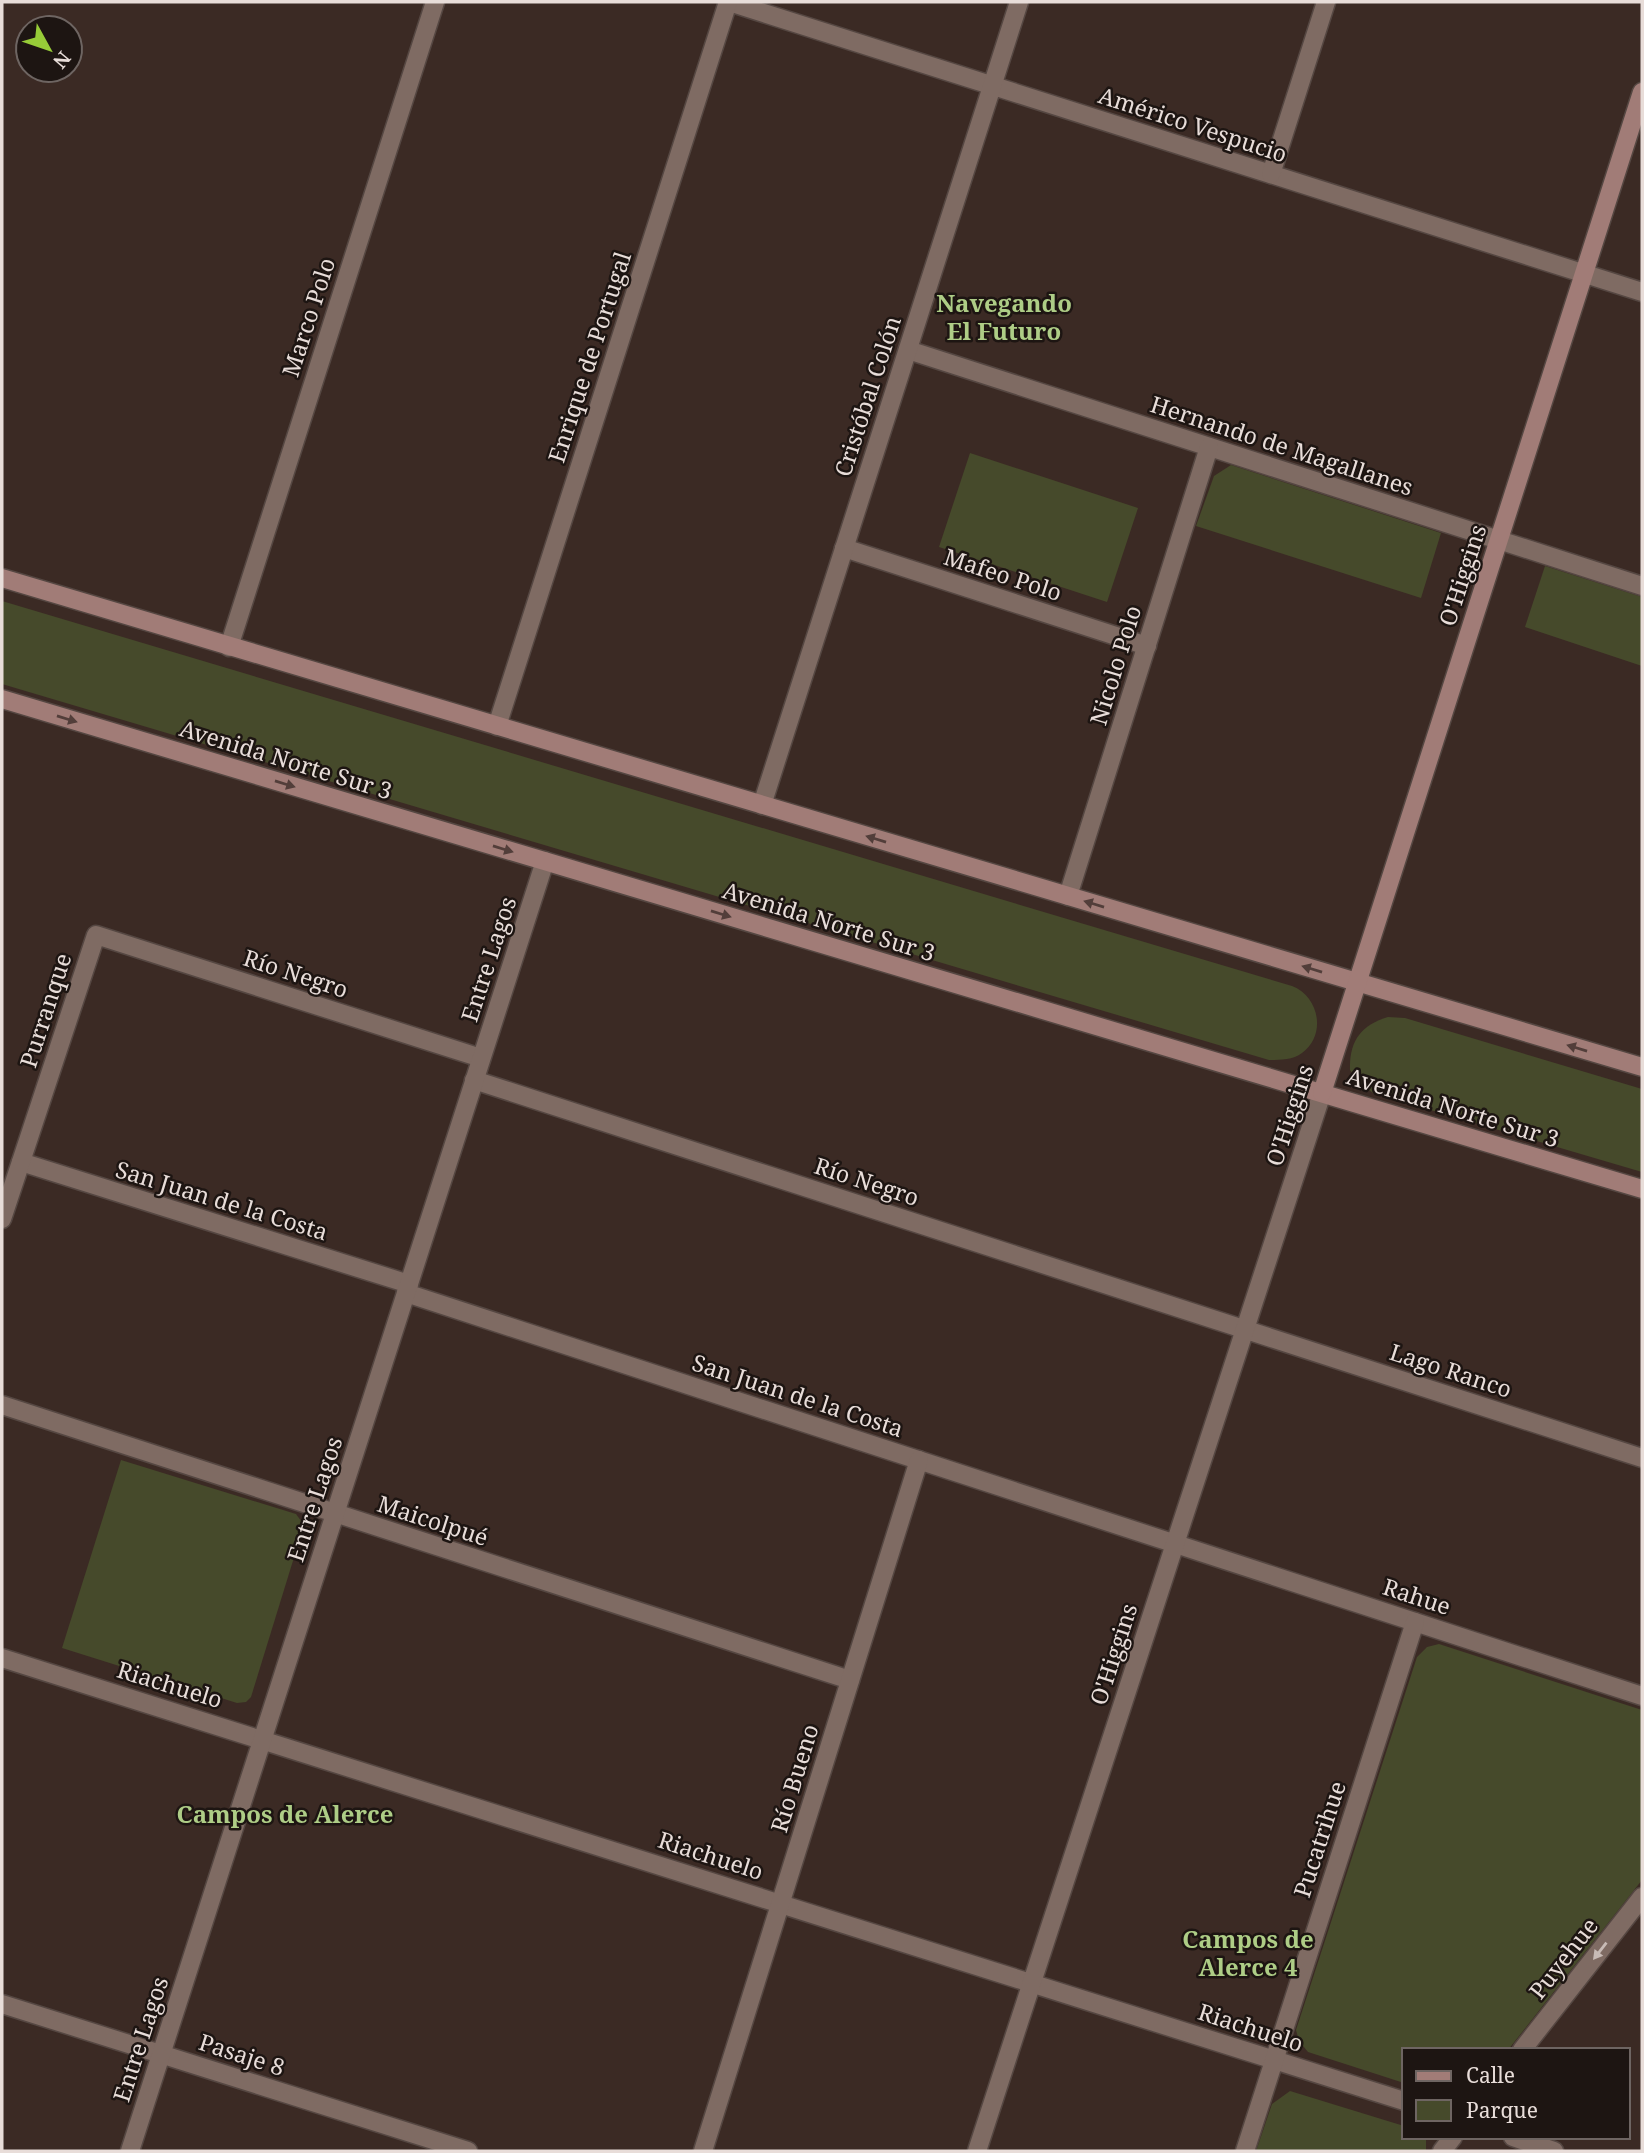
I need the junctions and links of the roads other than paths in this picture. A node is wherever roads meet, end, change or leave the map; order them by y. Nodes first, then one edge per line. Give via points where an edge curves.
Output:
1 (435, 2) edge
2 (728, 2) edge
3 (1019, 2) edge
4 (1326, 2) edge
5 (992, 86) junction
6 (1642, 92) edge
7 (1271, 174) junction
8 (1584, 274) junction
9 (1642, 292) edge
10 (908, 350) junction
11 (1209, 447) junction
12 (1499, 540) junction
13 (844, 548) junction
14 (2, 579) edge
15 (1642, 586) edge
16 (1147, 646) junction
17 (229, 647) junction
18 (2, 699) edge
19 (497, 726) junction
20 (762, 805) junction
21 (545, 861) junction
22 (1068, 896) junction
23 (96, 935) joint
24 (1357, 982) junction
25 (481, 1058) junction
26 (1642, 1067) edge
27 (474, 1080) junction
28 (1322, 1093) junction
29 (21, 1162) junction
30 (1642, 1189) edge
31 (2, 1219) edge
32 (407, 1288) junction
33 (1245, 1329) junction
34 (2, 1405) edge
35 (1642, 1458) edge
36 (919, 1460) junction
37 (335, 1513) junction
38 (1176, 1542) junction
39 (1415, 1622) junction
40 (2, 1658) edge
41 (850, 1681) junction
42 (1642, 1696) edge
43 (263, 1738) junction
44 (1642, 1897) edge
45 (781, 1902) junction
46 (1032, 1983) junction
47 (2, 2004) edge
48 (1524, 2048) edge
49 (161, 2054) junction
50 (1274, 2060) junction
51 (1402, 2100) edge
52 (1519, 2139) edge
53 (130, 2151) edge
54 (468, 2151) edge
55 (703, 2151) edge
56 (977, 2151) edge
57 (1245, 2151) edge
58 (1554, 2151) edge

1 - 17 street, Marco Polo
2 - 5 street, Américo Vespucio
2 - 19 street, Enrique de Portugal
3 - 5 street, Cristóbal Colón
4 - 7 street
5 - 7 street, Américo Vespucio
5 - 10 street, Cristóbal Colón
6 - 8 street, O'Higgins
7 - 8 street, Américo Vespucio
8 - 9 street, Américo Vespucio
8 - 12 street, O'Higgins
10 - 11 street, Hernando de Magallanes
10 - 13 street, Cristóbal Colón
11 - 12 street, Hernando de Magallanes
11 - 16 street, Nicolo Polo
12 - 15 street, Hernando de Magallanes
12 - 24 street, O'Higgins
13 - 16 street, Mafeo Polo
13 - 20 street, Cristóbal Colón
14 - 17 street
16 - 22 street, Nicolo Polo
17 - 19 street
18 -> 21 street, Avenida Norte Sur 3
19 - 20 street
22 -> 20 street
21 - 25 street, Entre Lagos
21 -> 28 street, Avenida Norte Sur 3
24 -> 22 street
23 - 25 street, Río Negro
23 - 29 street, Purranque
26 -> 24 street
24 - 28 street, O'Higgins
25 - 27 street, Entre Lagos
27 - 32 street, Entre Lagos
27 - 33 street, Río Negro
28 - 30 street, Avenida Norte Sur 3
28 - 33 street, O'Higgins
29 - 31 street, Purranque
29 - 32 street, San Juan de la Costa
32 - 36 street, San Juan de la Costa
32 - 37 street, Entre Lagos
33 - 35 street, Lago Ranco
33 - 38 street, O'Higgins
34 - 37 street, Maicolpué
36 - 38 street, San Juan de la Costa
36 - 41 street, Río Bueno
37 - 41 street, Maicolpué
37 - 43 street, Entre Lagos
38 - 39 street, Rahue
38 - 46 street, O'Higgins
39 - 42 street, Rahue
39 - 50 street, Pucatrihue
40 - 43 street, Riachuelo
41 - 45 street, Río Bueno
43 - 45 street, Riachuelo
43 - 49 street, Entre Lagos
44 -> 48 street, Puyehue
45 - 46 street, Riachuelo
45 - 55 street, Río Bueno
46 - 50 street, Riachuelo
46 - 56 street, O'Higgins
47 - 49 street, Pasaje 8
49 - 53 street, Entre Lagos
49 - 54 street, Pasaje 8
50 - 51 street, Riachuelo
50 - 57 street, Pucatrihue
52 - 58 street

